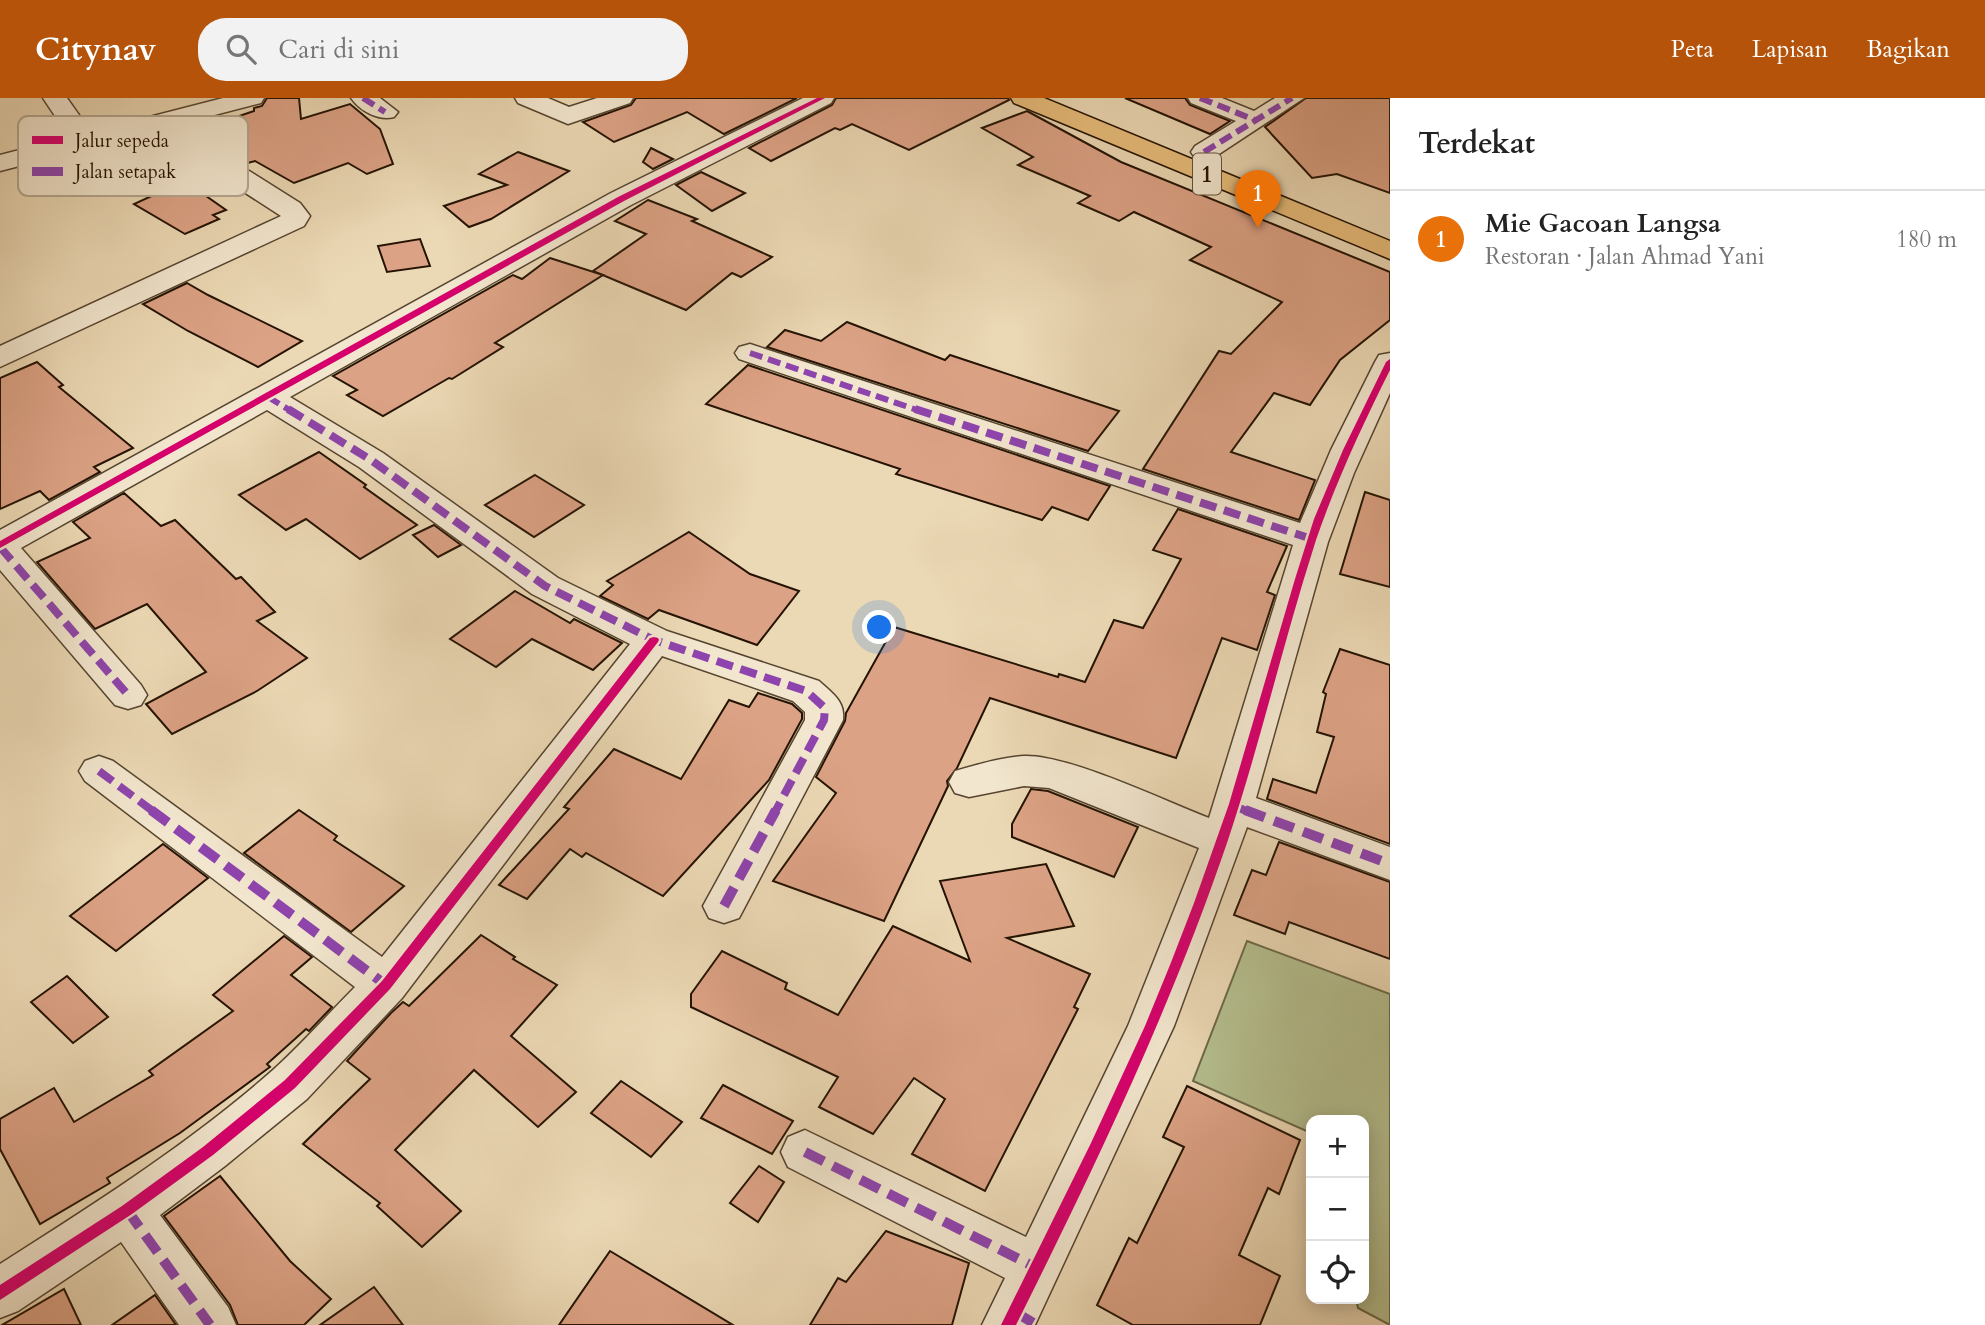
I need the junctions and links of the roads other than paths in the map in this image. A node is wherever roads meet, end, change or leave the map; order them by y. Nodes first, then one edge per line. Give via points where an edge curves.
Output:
1 (55, 98) edge
2 (252, 98) edge
3 (363, 98) edge
4 (527, 98) edge
5 (621, 98) edge
6 (822, 98) edge
7 (1023, 98) edge
8 (1070, 98) edge
9 (1199, 98) edge
10 (1292, 98) edge
11 (386, 112) dead end
12 (67, 116) edge
13 (175, 116) edge
14 (1255, 120) junction
15 (1204, 152) junction
16 (18, 158) edge
17 (0, 163) edge
18 (248, 182) edge
19 (1390, 229) edge
20 (1390, 251) edge
21 (750, 354) dead end
22 (0, 358) edge
23 (1390, 362) edge
24 (268, 397) junction
25 (1312, 539) junction
26 (0, 546) edge
27 (654, 640) junction
28 (128, 695) dead end
29 (99, 771) dead end
30 (969, 782) dead end
31 (1228, 823) junction
32 (1390, 864) edge
33 (724, 906) dead end
34 (386, 985) junction
35 (805, 1152) dead end
36 (127, 1210) junction
37 (0, 1293) edge
38 (1024, 1308) edge
39 (210, 1325) edge

1 - 12 street
2 - 13 street
3 - 11 street
4 - 5 street via 568,116
6 - 24 street via 621,199
7 - 20 main road, 1
8 - 15 main road, 1
9 - 14 street
10 - 14 street
14 - 15 street
15 - 19 main road, 1
16 - 17 street
18 - 22 street via 295,213 294,220
21 - 25 street
23 - 25 street
24 - 26 street
24 - 27 street via 371,460 545,586
25 - 31 street
26 - 28 street
27 - 33 street via 786,683 806,691 825,708 824,719
27 - 34 street
29 - 34 street
30 - 31 street via 1024,771 1053,774
31 - 32 street
31 - 38 street via 1191,932 1153,1023
34 - 36 street via 290,1084
35 - 38 street
36 - 37 street
36 - 39 street

